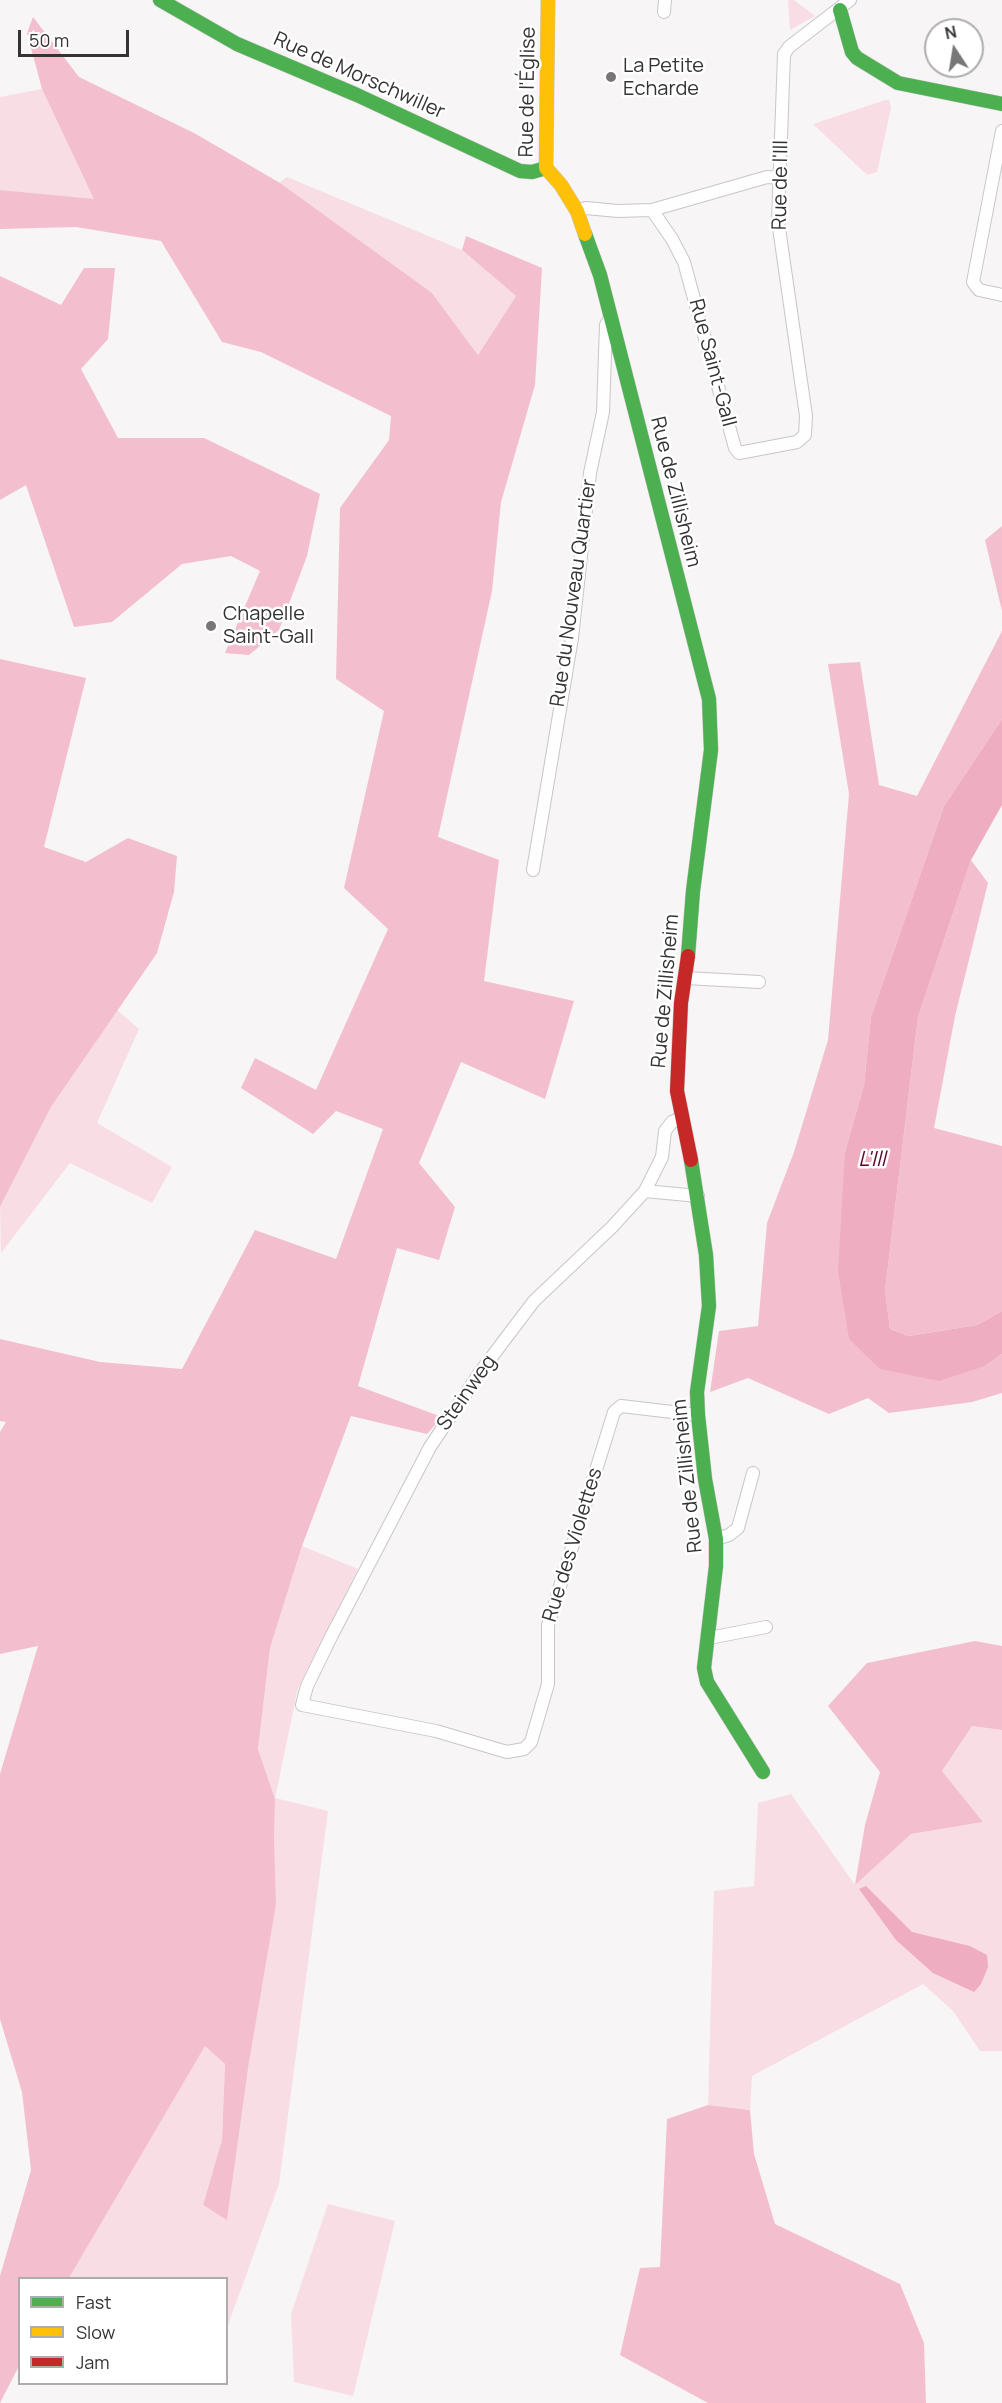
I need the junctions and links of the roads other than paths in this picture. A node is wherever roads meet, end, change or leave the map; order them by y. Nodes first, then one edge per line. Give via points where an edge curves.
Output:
1 (160, 0) edge
2 (549, 0) edge
3 (845, 5) edge
4 (1002, 104) edge
5 (1002, 131) edge
6 (546, 168) junction
7 (781, 178) junction
8 (652, 210) junction
9 (577, 211) junction
10 (1002, 295) edge
11 (611, 317) junction
12 (805, 435) joint
13 (533, 870) dead end
14 (686, 978) junction
15 (759, 982) dead end
16 (681, 1118) junction
17 (645, 1191) junction
18 (698, 1196) junction
19 (698, 1415) junction
20 (753, 1473) dead end
21 (716, 1539) junction
22 (766, 1627) dead end
23 (709, 1638) junction
24 (302, 1705) joint
25 (763, 1772) dead end

1 - 6 street, Rue de Morschwiller via 237,44 520,171
2 - 6 street, Rue de l'Église
3 - 4 street via 852,52 857,58 898,83
3 - 7 street, Rue de l'Ill via 784,54
5 - 10 street via 973,282 979,290
6 - 9 street, Rue de l'Église
7 - 8 street via 767,177
7 - 12 street, Rue de l'Ill via 778,221 806,416
8 - 9 street
8 - 12 street, Rue Saint-Gall via 684,262 735,448 739,453 797,442
9 - 11 street, Rue de Zillisheim
11 - 13 street, Rue du Nouveau Quartier via 606,325 603,412 590,473 572,638
11 - 14 street, Rue de Zillisheim via 709,699 711,750
14 - 15 street
14 - 16 street, Rue de Zillisheim via 677,1091
16 - 17 street, Steinweg via 665,1131 662,1157
16 - 18 street, Rue de Zillisheim
17 - 18 street
17 - 24 street, Steinweg via 534,1301 436,1437 332,1635
18 - 19 street, Rue de Zillisheim via 709,1306
19 - 21 street, Rue de Zillisheim
19 - 24 street, Rue des Violettes via 621,1406 614,1412 548,1625 548,1684 531,1742 524,1749 507,1752 436,1731
20 - 21 street via 738,1528
21 - 23 street, Rue de Zillisheim
22 - 23 street
23 - 25 street, Rue de Zillisheim via 704,1668 707,1682

